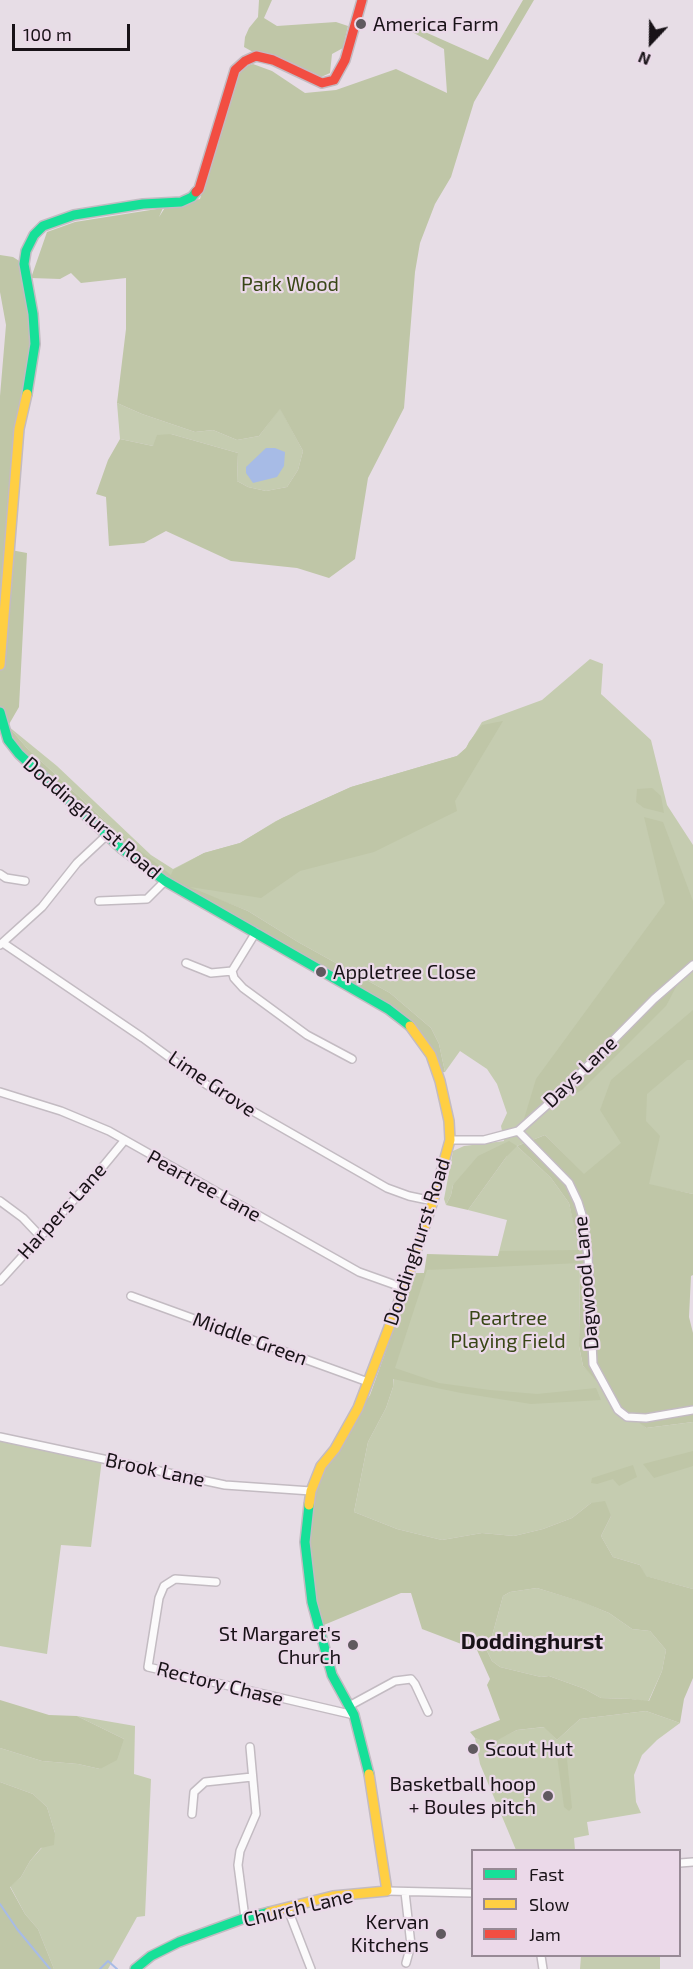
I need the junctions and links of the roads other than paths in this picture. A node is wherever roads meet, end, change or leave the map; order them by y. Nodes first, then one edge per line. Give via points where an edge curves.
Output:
1 (362, 0) edge
2 (1, 649) edge
3 (0, 665) edge
4 (0, 712) edge
5 (3, 733) edge
6 (107, 835) junction
7 (0, 874) edge
8 (25, 881) dead end
9 (165, 881) junction
10 (99, 901) dead end
11 (256, 932) junction
12 (1, 944) edge
13 (186, 963) dead end
14 (693, 965) edge
15 (232, 971) junction
16 (352, 1059) dead end
17 (0, 1092) edge
18 (518, 1131) junction
19 (450, 1140) junction
20 (124, 1141) junction
21 (0, 1201) edge
22 (433, 1202) junction
23 (41, 1237) junction
24 (0, 1281) edge
25 (404, 1288) junction
26 (131, 1296) dead end
27 (368, 1382) junction
28 (693, 1410) edge
29 (0, 1437) edge
30 (311, 1491) junction
31 (216, 1582) dead end
32 (349, 1706) junction
33 (428, 1712) dead end
34 (354, 1715) junction
35 (250, 1747) dead end
36 (252, 1777) junction
37 (192, 1814) dead end
38 (387, 1891) junction
39 (405, 1892) junction
40 (471, 1893) edge
41 (287, 1907) junction
42 (245, 1918) junction
43 (406, 1963) dead end
44 (135, 1969) edge
45 (311, 1969) edge

1 - 2 street via 345,60 334,80 322,83 256,56 235,70 199,189 192,197 182,202 74,214 43,226 34,235 24,264 35,344 19,429
2 - 3 street
4 - 5 street, Doddinghurst Road
5 - 6 street, Doddinghurst Road via 19,754
6 - 9 street, Doddinghurst Road
6 - 12 street via 77,863 42,908
7 - 8 street
9 - 10 street via 147,899
9 - 11 street, Doddinghurst Road
11 - 15 street
11 - 19 street, Doddinghurst Road via 388,1009 410,1026 430,1055 440,1081
12 - 22 street, Lime Grove via 144,1038 207,1086 387,1188
13 - 15 street via 211,973
14 - 18 street, Days Lane
15 - 16 street via 243,988 308,1035
17 - 20 street, Peartree Lane via 61,1111
18 - 19 street, Days Lane via 484,1140
18 - 28 street, Dagwood Lane via 569,1183 579,1202 588,1257 593,1364 618,1410 627,1417 646,1418
19 - 22 street, Doddinghurst Road
20 - 23 street, Harpers Lane
20 - 25 street, Peartree Lane via 359,1272
21 - 23 street
22 - 25 street, Doddinghurst Road
23 - 24 street, Harpers Lane
25 - 27 street, Doddinghurst Road
26 - 27 street, Middle Green
27 - 30 street, Doddinghurst Road
29 - 30 street, Brook Lane via 225,1485
30 - 32 street, Doddinghurst Road via 305,1542 312,1602 332,1675
31 - 34 street, Rectory Chase via 175,1579 164,1586 148,1667
32 - 33 street via 394,1681 411,1679
32 - 34 street, Doddinghurst Road
34 - 38 street, Doddinghurst Road via 368,1766
35 - 36 street
36 - 37 street via 205,1782 194,1792
36 - 42 street via 256,1814 238,1865
38 - 39 street, Church Lane
38 - 41 street, Church Lane via 333,1896
39 - 40 street, Church Lane
39 - 43 street via 411,1945
41 - 42 street, Church Lane
41 - 45 street
42 - 44 street, Church Lane via 179,1942

